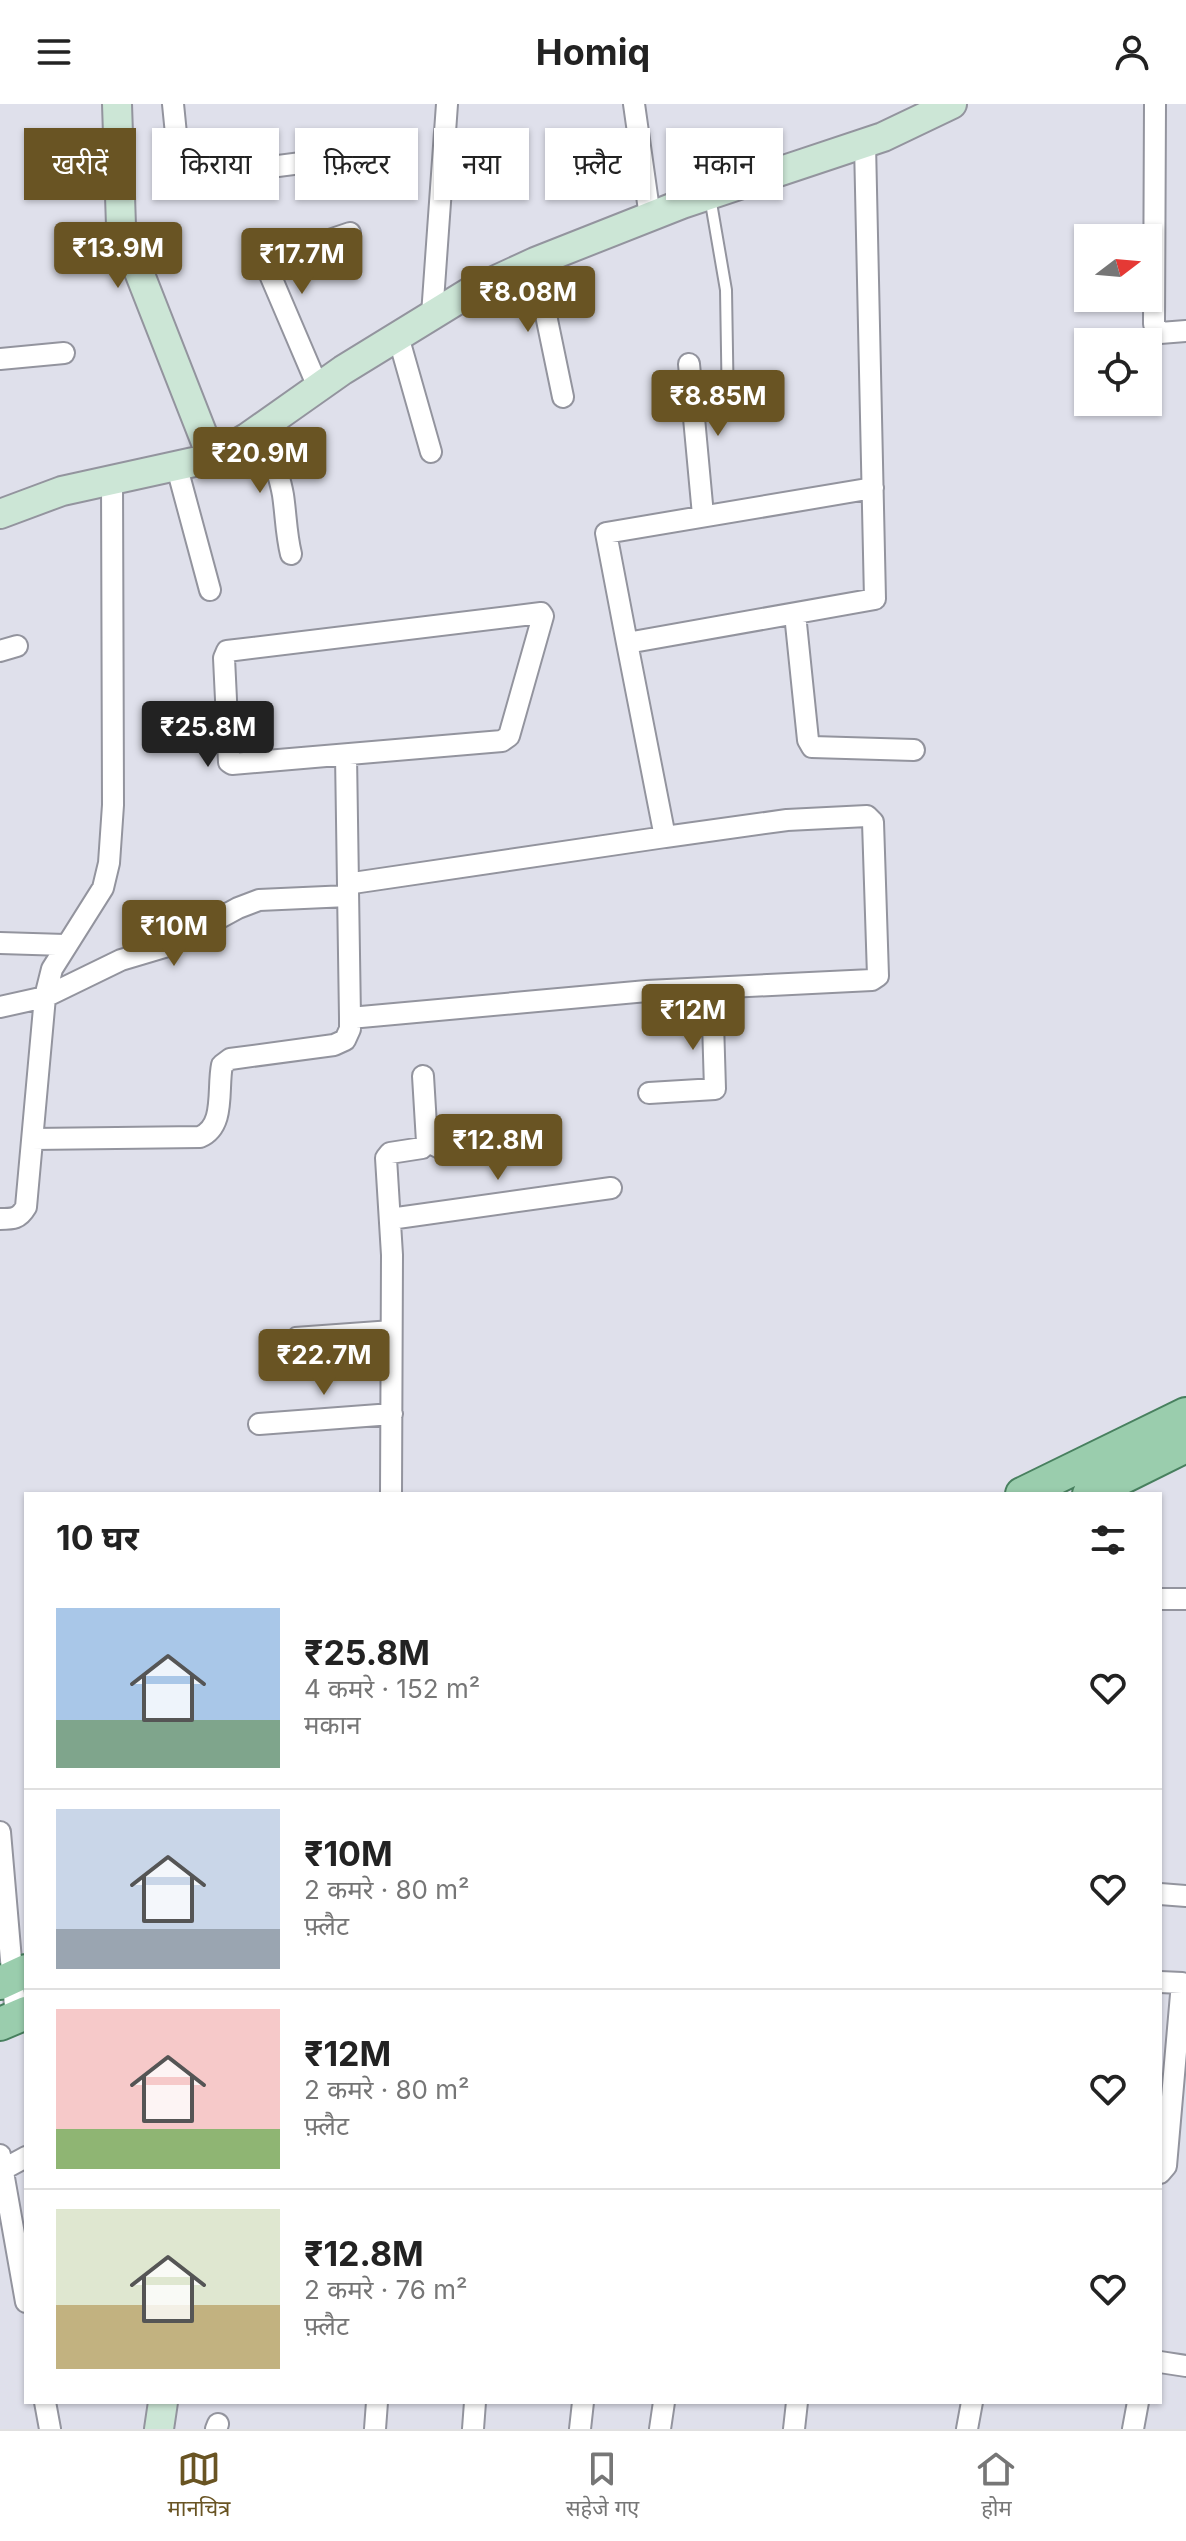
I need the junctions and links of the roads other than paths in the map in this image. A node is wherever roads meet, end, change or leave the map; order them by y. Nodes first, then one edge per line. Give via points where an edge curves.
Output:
1 (117, 104) edge
2 (173, 104) edge
3 (447, 104) edge
4 (634, 104) edge
5 (952, 104) edge
6 (1155, 104) edge
7 (865, 144) junction
8 (295, 164) edge
9 (783, 171) edge
10 (696, 200) edge
11 (711, 200) edge
12 (650, 217) junction
13 (350, 233) dead end
14 (535, 262) junction
15 (432, 315) junction
16 (1186, 331) edge
17 (398, 336) junction
18 (64, 353) dead end
19 (0, 359) edge
20 (689, 364) dead end
21 (318, 387) junction
22 (563, 397) dead end
23 (728, 412) dead end
24 (262, 426) junction
25 (431, 452) dead end
26 (212, 458) junction
27 (176, 464) junction
28 (112, 478) junction
29 (873, 488) junction
30 (1, 508) edge
31 (703, 515) junction
32 (291, 554) dead end
33 (210, 590) dead end
34 (795, 614) junction
35 (627, 643) junction
36 (914, 750) dead end
37 (346, 755) junction
38 (665, 837) junction
39 (348, 891) junction
40 (0, 943) edge
41 (65, 945) junction
42 (712, 988) junction
43 (45, 997) junction
44 (0, 1007) edge
45 (350, 1018) junction
46 (423, 1076) dead end
47 (649, 1093) dead end
48 (33, 1139) junction
49 (425, 1146) junction
50 (503, 1149) dead end
51 (611, 1188) dead end
52 (0, 1219) edge
53 (390, 1219) junction
54 (392, 1326) junction
55 (295, 1333) dead end
56 (392, 1414) junction
57 (1186, 1414) edge
58 (259, 1424) dead end
59 (1186, 1446) edge
60 (391, 1492) edge
61 (1026, 1492) edge
62 (1093, 1492) edge
63 (1162, 1599) edge
64 (1186, 1599) edge
65 (0, 1832) edge
66 (1162, 1894) edge
67 (1186, 1896) edge
68 (13, 1977) edge
69 (1162, 1982) edge
70 (1184, 1984) edge
71 (14, 2018) edge
72 (24, 2157) edge
73 (1, 2162) edge
74 (1162, 2171) edge
75 (24, 2291) edge
76 (1162, 2362) edge
77 (1186, 2366) edge
78 (45, 2404) edge
79 (163, 2404) edge
80 (377, 2404) edge
81 (475, 2404) edge
82 (583, 2404) edge
83 (664, 2404) edge
84 (797, 2404) edge
85 (972, 2404) edge
86 (1138, 2404) edge
87 (50, 2429) edge
88 (159, 2429) edge
89 (375, 2429) edge
90 (473, 2429) edge
91 (580, 2429) edge
92 (660, 2429) edge
93 (794, 2429) edge
94 (967, 2429) edge
95 (1133, 2429) edge

1 - 26 street via 121,226
2 - 8 street via 180,174 185,178
3 - 15 street
4 - 12 street
5 - 7 street
6 - 16 street via 1154,324 1160,333
7 - 9 street
7 - 29 street
10 - 12 street
11 - 23 lane via 726,290
12 - 14 street
13 - 21 street via 265,263
14 - 15 street
14 - 22 street
15 - 17 street
17 - 21 street
17 - 25 street
18 - 19 street
20 - 31 street
21 - 24 street
24 - 26 street
24 - 32 street via 281,484
26 - 27 street
27 - 28 street
27 - 33 street
28 - 30 street
28 - 41 street via 112,832 103,888
29 - 31 street
29 - 34 street via 875,599
31 - 35 street via 606,533
34 - 35 street
34 - 36 street via 812,747
35 - 38 street
37 - 37 street via 502,741 509,736 543,614 227,651 229,762
37 - 39 street
38 - 39 street
38 - 42 street via 787,820 867,816 873,822 878,976
39 - 43 street via 259,900 168,946 121,960
39 - 45 street
40 - 41 street
41 - 43 street
42 - 45 street
42 - 47 street via 715,1089
43 - 44 street
43 - 48 street
45 - 48 street via 345,1040 334,1045 230,1059 222,1065 217,1122 200,1137
46 - 49 street
48 - 52 street via 26,1207 13,1219
49 - 50 lane via 441,1154
49 - 53 street via 387,1155
51 - 53 street
53 - 54 street
54 - 55 lane
54 - 56 street
56 - 58 street
56 - 60 street
57 - 61 main road
59 - 62 main road
63 - 64 street
65 - 68 street
66 - 67 street
68 - 71 street
69 - 70 street
70 - 74 street
72 - 73 street
73 - 75 street
76 - 77 street
78 - 87 street
79 - 88 street
80 - 89 street
81 - 90 street
82 - 91 street
83 - 92 street
84 - 93 street
85 - 94 street
86 - 95 street

